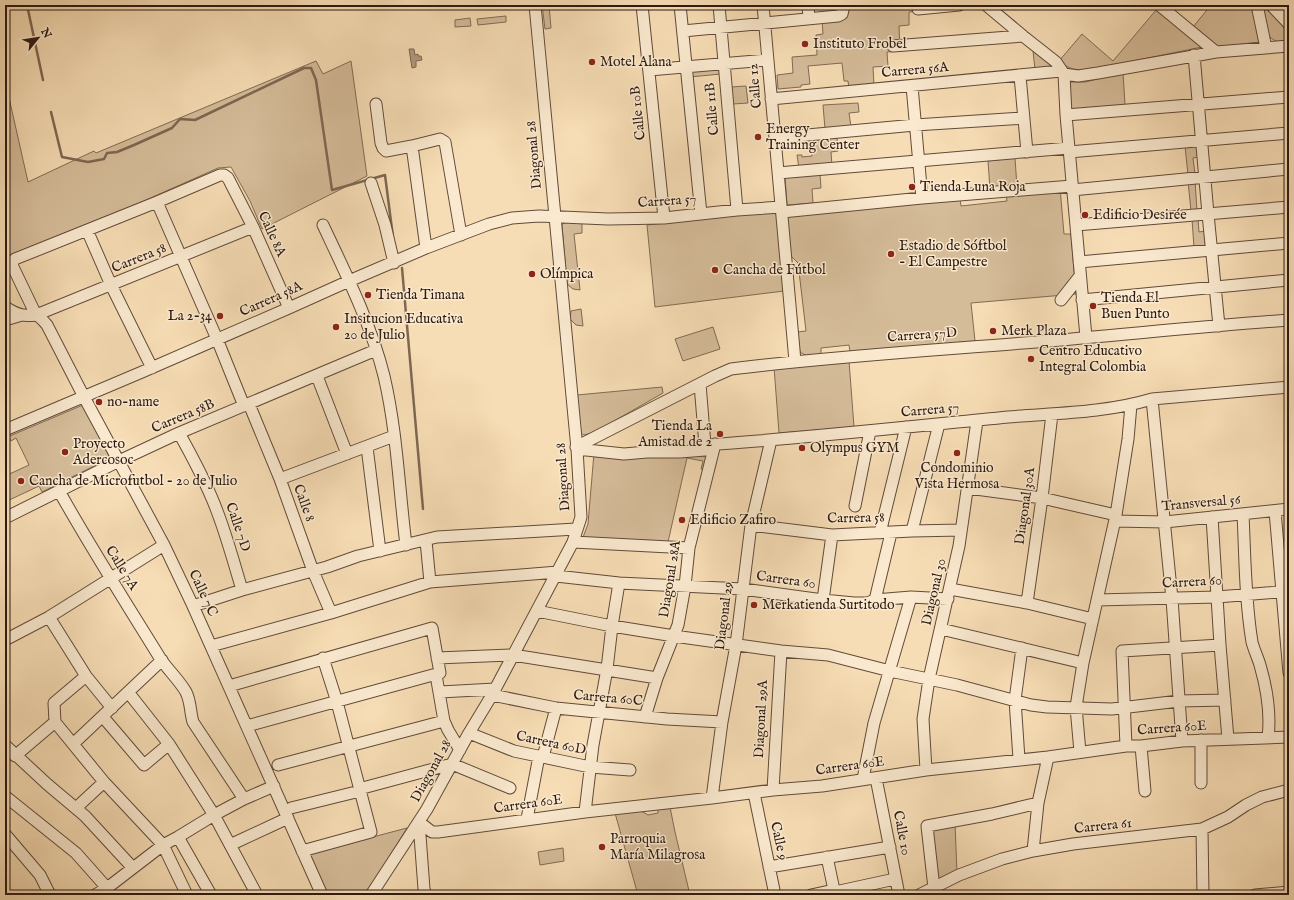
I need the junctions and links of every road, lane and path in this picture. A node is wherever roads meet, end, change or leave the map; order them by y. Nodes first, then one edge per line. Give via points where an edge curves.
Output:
1 (535, 5) edge
2 (642, 5) edge
3 (680, 5) edge
4 (719, 5) edge
5 (763, 5) edge
6 (808, 5) edge
7 (959, 5) edge
8 (986, 5) edge
9 (1159, 5) edge
10 (1257, 5) edge
11 (1271, 5) edge
12 (918, 9) dead end
13 (843, 10) edge
14 (809, 19) junction
15 (765, 24) junction
16 (1289, 24) edge
17 (721, 28) junction
18 (683, 31) junction
19 (1023, 36) junction
20 (893, 46) dead end
21 (1289, 46) edge
22 (1266, 48) junction
23 (1216, 52) junction
24 (1194, 55) junction
25 (768, 60) junction
26 (723, 64) junction
27 (686, 66) junction
28 (1060, 67) junction
29 (649, 70) junction
30 (1020, 76) junction
31 (912, 86) junction
32 (1289, 97) edge
33 (772, 99) junction
34 (376, 104) dead end
35 (1199, 104) junction
36 (1066, 115) junction
37 (1024, 118) junction
38 (915, 125) junction
39 (1289, 133) edge
40 (775, 138) junction
41 (1202, 140) junction
42 (412, 146) junction
43 (1069, 150) junction
44 (1027, 152) junction
45 (919, 161) junction
46 (1289, 169) edge
47 (778, 173) junction
48 (1205, 177) junction
49 (371, 183) dead end
50 (1072, 188) junction
51 (922, 198) junction
52 (157, 202) junction
53 (1289, 207) edge
54 (737, 210) junction
55 (781, 210) junction
56 (702, 214) junction
57 (1208, 214) junction
58 (555, 216) junction
59 (664, 218) junction
60 (323, 225) dead end
61 (1076, 226) junction
62 (253, 228) junction
63 (87, 230) junction
64 (461, 235) junction
65 (1289, 243) edge
66 (426, 248) junction
67 (1211, 250) junction
68 (182, 257) junction
69 (1079, 262) junction
70 (394, 263) junction
71 (1080, 276) junction
72 (350, 280) junction
73 (1289, 280) edge
74 (111, 285) junction
75 (1215, 287) junction
76 (1061, 300) dead end
77 (1082, 300) junction
78 (5, 307) edge
79 (289, 308) junction
80 (22, 315) junction
81 (36, 315) junction
82 (5, 320) edge
83 (1289, 320) edge
84 (1219, 326) junction
85 (1086, 337) junction
86 (217, 339) junction
87 (376, 350) junction
88 (795, 361) junction
89 (152, 368) junction
90 (317, 376) junction
91 (700, 384) junction
92 (1289, 387) edge
93 (84, 397) junction
94 (1152, 399) junction
95 (247, 405) junction
96 (1131, 406) junction
97 (1052, 414) junction
98 (977, 420) junction
99 (939, 424) junction
100 (906, 427) junction
101 (5, 430) edge
102 (870, 431) junction
103 (179, 433) junction
104 (394, 436) junction
105 (771, 440) junction
106 (710, 444) junction
107 (367, 447) junction
108 (576, 448) junction
109 (347, 454) junction
110 (119, 461) junction
111 (280, 479) junction
112 (968, 488) junction
113 (59, 491) junction
114 (1042, 498) junction
115 (854, 506) dead end
116 (1289, 509) edge
117 (1275, 511) junction
118 (1243, 514) junction
119 (1212, 517) junction
120 (5, 518) edge
121 (1115, 518) junction
122 (1166, 522) junction
123 (751, 525) junction
124 (576, 529) junction
125 (961, 530) junction
126 (912, 531) junction
127 (885, 533) junction
128 (832, 536) junction
129 (426, 541) junction
130 (573, 542) junction
131 (164, 545) junction
132 (406, 545) junction
133 (689, 548) junction
134 (380, 551) junction
135 (313, 571) junction
136 (557, 574) junction
137 (111, 577) junction
138 (430, 582) junction
139 (619, 583) junction
140 (685, 586) junction
141 (743, 589) junction
142 (242, 590) junction
143 (1286, 591) edge
144 (949, 594) junction
145 (1247, 594) junction
146 (1217, 597) junction
147 (911, 598) junction
148 (1172, 599) junction
149 (823, 600) junction
150 (875, 600) junction
151 (1097, 600) junction
152 (1027, 603) junction
153 (193, 606) junction
154 (537, 611) junction
155 (331, 613) junction
156 (49, 616) junction
157 (1093, 618) junction
158 (612, 626) junction
159 (941, 628) junction
160 (674, 636) junction
161 (5, 640) edge
162 (736, 645) junction
163 (1220, 645) junction
164 (211, 646) junction
165 (1022, 648) junction
166 (1176, 648) junction
167 (781, 651) junction
168 (513, 655) junction
169 (323, 658) junction
170 (438, 658) junction
171 (162, 660) junction
172 (1083, 663) junction
173 (607, 669) junction
174 (1289, 670) edge
175 (890, 671) junction
176 (1289, 673) edge
177 (436, 675) junction
178 (86, 676) junction
179 (657, 678) junction
180 (929, 679) junction
181 (229, 686) junction
182 (128, 692) junction
183 (440, 692) junction
184 (494, 692) junction
185 (1015, 700) junction
186 (1225, 700) junction
187 (1179, 701) junction
188 (337, 702) junction
189 (1124, 706) junction
190 (1076, 707) junction
191 (112, 708) junction
192 (556, 708) junction
193 (599, 712) junction
194 (103, 717) junction
195 (645, 717) junction
196 (444, 720) junction
197 (55, 722) junction
198 (722, 722) junction
199 (247, 726) junction
200 (469, 734) junction
201 (1289, 737) edge
202 (1268, 738) junction
203 (1228, 739) junction
204 (1201, 740) junction
205 (1182, 741) junction
206 (73, 744) junction
207 (169, 744) junction
208 (5, 745) edge
209 (348, 746) junction
210 (1126, 746) junction
211 (1141, 746) junction
212 (460, 750) junction
213 (1080, 752) junction
214 (15, 756) junction
215 (541, 756) junction
216 (1048, 757) junction
217 (1019, 759) junction
218 (452, 764) junction
219 (278, 765) dead end
220 (590, 767) junction
221 (630, 770) dead end
222 (926, 770) junction
223 (876, 778) junction
224 (863, 779) junction
225 (104, 782) junction
226 (1201, 783) dead end
227 (274, 786) junction
228 (510, 788) dead end
229 (359, 790) junction
230 (773, 790) junction
231 (1289, 790) edge
232 (1145, 792) dead end
233 (754, 793) junction
234 (5, 796) edge
235 (712, 798) junction
236 (244, 799) junction
237 (1038, 804) junction
238 (76, 808) junction
239 (585, 812) junction
240 (290, 813) junction
241 (214, 815) junction
242 (527, 820) junction
243 (419, 822) junction
244 (1202, 829) junction
245 (5, 834) edge
246 (178, 837) junction
247 (163, 845) junction
248 (230, 845) junction
249 (890, 847) junction
250 (302, 851) junction
251 (1033, 851) junction
252 (827, 857) junction
253 (769, 867) junction
254 (134, 868) junction
255 (895, 878) junction
256 (108, 888) junction
257 (934, 888) junction
258 (835, 892) edge
259 (1289, 892) edge
260 (50, 895) edge
261 (95, 895) edge
262 (187, 895) edge
263 (211, 895) edge
264 (257, 895) edge
265 (322, 895) edge
266 (372, 895) edge
267 (426, 895) edge
268 (776, 895) edge
269 (811, 895) edge
270 (899, 895) edge
271 (919, 895) edge
272 (1203, 895) edge
273 (1255, 895) edge

1 - 58 street, Diagonal 28
2 - 29 street, Calle 10B
3 - 18 street
4 - 17 street, Calle 11B
5 - 15 street, Calle 12
6 - 14 street
7 - 12 street
8 - 19 street
9 - 23 street
10 - 22 street
11 - 16 street
13 - 14 street via 838,16
14 - 15 street
15 - 17 street
15 - 25 street, Calle 12
17 - 18 street
17 - 26 street, Calle 11B
18 - 27 street
19 - 20 street
19 - 28 street
21 - 22 street, Carrera 56A
22 - 23 street, Carrera 56A
23 - 24 street, Carrera 56A
24 - 28 street, Carrera 56A via 1078,76
24 - 35 street
25 - 26 street
25 - 33 street, Calle 12
26 - 27 street
26 - 54 street, Calle 11B
27 - 29 street
27 - 56 street
28 - 30 street, Carrera 56A
28 - 36 street
29 - 59 street, Calle 10B
30 - 31 street, Carrera 56A
30 - 37 street
31 - 33 street, Carrera 56A
31 - 38 street
32 - 35 street
33 - 40 street, Calle 12
34 - 42 street via 383,148 386,151
35 - 36 street
35 - 41 street
36 - 43 street
37 - 38 street
37 - 44 street
38 - 40 street
38 - 45 street
39 - 41 street
40 - 47 street, Calle 12
41 - 43 street
41 - 48 street
42 - 64 street via 440,139 445,142
42 - 66 street
43 - 44 street
43 - 50 street
44 - 45 street
45 - 47 street
45 - 51 street
46 - 48 street, Carrera 57
47 - 55 street, Calle 12
48 - 50 street, Carrera 57
48 - 57 street
49 - 70 street via 386,225
50 - 51 street, Carrera 57
50 - 61 street
51 - 55 street, Carrera 57
52 - 62 street, Calle 8A via 224,175 228,178
52 - 63 street
52 - 68 street, Calle 8
53 - 57 street
54 - 55 street, Carrera 57
54 - 56 street, Carrera 57
55 - 88 street, Calle 12
56 - 59 street, Carrera 57
57 - 61 street
57 - 67 street
58 - 59 street, Carrera 57 via 608,219
58 - 64 street, Carrera 58A via 506,220
58 - 108 street, Diagonal 28
60 - 72 street
61 - 69 street
62 - 68 street, Carrera 58
62 - 79 street, Calle 8A
63 - 74 street
63 - 81 street, Calle 7C via 15,259 12,263
64 - 66 street, Carrera 58A
65 - 67 street
66 - 70 street, Carrera 58A
67 - 69 street
67 - 75 street
68 - 74 street, Carrera 58
68 - 86 street, Calle 8
69 - 71 street
70 - 72 street, Carrera 58A
71 - 76 street
71 - 77 street
72 - 79 street, Carrera 58A
72 - 87 street
73 - 75 street
74 - 81 street, Carrera 58
74 - 89 street
75 - 77 street
75 - 84 street
77 - 85 street
78 - 80 street
79 - 86 street, Carrera 58A
80 - 81 street
80 - 82 street
81 - 93 street, Calle 7C via 47,325
83 - 84 street, Carrera 57D
84 - 85 street, Carrera 57D
85 - 88 street, Carrera 57D
86 - 89 street, Carrera 58A
86 - 95 street, Calle 8
87 - 90 street, Carrera 58B
87 - 104 street via 384,377
88 - 91 street, Carrera 57D via 731,369
89 - 93 street, Carrera 58A
90 - 95 street, Carrera 58B
90 - 109 street
91 - 106 street, Diagonal 28A
91 - 108 street, Carrera 57D
92 - 94 street, Carrera 57
93 - 101 street, Carrera 58A
93 - 110 street, Calle 7C
94 - 96 street, Carrera 57
94 - 122 street
95 - 103 street, Carrera 58B
95 - 111 street, Calle 8
96 - 97 street, Carrera 57
96 - 121 street via 1128,446
97 - 98 street, Carrera 57
97 - 114 street, Diagonal 30A
98 - 99 street, Carrera 57
98 - 112 street, Diagonal 30
99 - 100 street, Carrera 57
99 - 126 street
100 - 102 street, Carrera 57
100 - 127 street
102 - 105 street, Carrera 57
102 - 115 street
103 - 110 street, Carrera 58B
103 - 142 street, Calle 7D via 216,509
104 - 107 street
104 - 132 street
105 - 106 street, Carrera 57
105 - 123 street, Diagonal 29
106 - 108 street, Carrera 57 via 703,451 624,454
106 - 133 street, Diagonal 28A
107 - 109 street
107 - 134 street
108 - 124 street, Diagonal 28 via 580,517
109 - 111 street
110 - 113 street, Carrera 58B
110 - 131 street, Calle 7C
111 - 135 street, Calle 8
112 - 114 street
112 - 125 street, Diagonal 30
113 - 120 street, Carrera 58B
113 - 137 street, Calle 7A
114 - 121 street
114 - 152 street, Diagonal 30A
116 - 117 street, Transversal 56
117 - 118 street, Transversal 56
117 - 143 street
118 - 119 street, Transversal 56
118 - 145 street
119 - 122 street, Transversal 56
119 - 146 street
121 - 122 street, Transversal 56
121 - 151 street
122 - 148 street
123 - 128 street, Carrera 58
123 - 141 street, Diagonal 29
124 - 129 street via 437,537
124 - 130 street, Diagonal 28
125 - 126 street, Carrera 58
125 - 144 street, Diagonal 30
126 - 127 street, Carrera 58
127 - 128 street, Carrera 58
127 - 150 street
128 - 149 street
129 - 132 street
129 - 138 street
130 - 133 street
130 - 136 street, Diagonal 28
131 - 137 street
131 - 153 street, Calle 7C
132 - 134 street
133 - 140 street, Diagonal 28A
134 - 135 street
135 - 142 street
135 - 155 street, Calle 8
136 - 138 street, Carrera 60
136 - 139 street, Carrera 60
136 - 154 street, Diagonal 28
137 - 156 street
137 - 171 street, Calle 7A
138 - 155 street, Carrera 60
139 - 140 street, Carrera 60
139 - 158 street
140 - 141 street, Carrera 60
140 - 160 street, Diagonal 28A
141 - 149 street, Carrera 60
141 - 162 street, Diagonal 29
142 - 153 street
143 - 145 street, Carrera 60
143 - 174 street
144 - 147 street, Carrera 60
144 - 152 street, Carrera 60
144 - 159 street, Diagonal 30
145 - 146 street, Carrera 60
145 - 202 street via 1253,644 1269,705
146 - 148 street, Carrera 60
146 - 163 street
147 - 150 street, Carrera 60
147 - 175 street
148 - 151 street, Carrera 60
148 - 166 street
149 - 150 street, Carrera 60 via 866,603
151 - 157 street
152 - 157 street, Carrera 60
153 - 164 street, Calle 7C
154 - 158 street
154 - 168 street, Diagonal 28
155 - 164 street, Carrera 60
156 - 161 street
156 - 178 street
157 - 172 street
158 - 160 street
158 - 173 street
159 - 165 street
159 - 180 street, Diagonal 30
160 - 162 street
160 - 179 street, Diagonal 28A
162 - 167 street
162 - 198 street, Diagonal 29
163 - 166 street
163 - 186 street
164 - 181 street, Calle 7C
165 - 172 street
165 - 185 street
166 - 187 street
166 - 189 street via 1122,651
167 - 175 street via 828,655
167 - 230 street, Diagonal 29A
168 - 170 street
168 - 173 street
168 - 184 street, Diagonal 28
169 - 170 street via 432,628
169 - 181 street
169 - 188 street
170 - 177 street via 440,673
171 - 182 street
171 - 236 street, Calle 7A via 190,701 193,722
172 - 190 street
173 - 179 street
173 - 193 street
174 - 176 street
175 - 180 street
175 - 224 street via 874,723
177 - 183 street
177 - 188 street
178 - 191 street
178 - 197 street via 54,703
179 - 195 street, Diagonal 28A
180 - 185 street
180 - 222 street, Diagonal 30 via 923,719
181 - 199 street, Calle 7C
182 - 191 street
182 - 207 street
183 - 184 street, Carrera 60C
183 - 196 street
184 - 192 street, Carrera 60C
184 - 200 street, Diagonal 28
185 - 190 street via 1047,707
185 - 217 street
186 - 187 street
186 - 203 street
187 - 189 street
187 - 205 street
188 - 199 street
188 - 209 street
189 - 190 street via 1112,709
189 - 210 street
190 - 213 street
191 - 194 street
192 - 193 street, Carrera 60C
192 - 215 street
193 - 195 street, Carrera 60C
193 - 220 street
194 - 206 street
194 - 207 street via 144,765
195 - 198 street, Carrera 60C
196 - 209 street
196 - 212 street
197 - 206 street
197 - 214 street
198 - 235 street, Diagonal 29
199 - 227 street, Calle 7C
200 - 212 street, Diagonal 28
200 - 215 street, Carrera 60D via 514,751
201 - 202 street, Carrera 60E
202 - 203 street, Carrera 60E
203 - 204 street, Carrera 60E
204 - 205 street, Carrera 60E
204 - 226 street
205 - 211 street, Carrera 60E
206 - 225 street
207 - 241 street
208 - 214 street
209 - 219 street
209 - 229 street
210 - 211 street, Carrera 60E
210 - 213 street, Carrera 60E
211 - 232 street
212 - 218 street, Diagonal 28
213 - 216 street, Carrera 60E
214 - 238 street
215 - 220 street, Carrera 60D
215 - 242 street
216 - 217 street, Carrera 60E
216 - 237 street
217 - 222 street, Carrera 60E
218 - 228 street
218 - 229 street
218 - 243 street, Diagonal 28
220 - 221 street, Carrera 60D
220 - 239 street
222 - 223 street, Carrera 60E
223 - 224 street, Carrera 60E
223 - 249 street, Calle 10
224 - 230 street, Carrera 60E
225 - 238 street
225 - 247 street
227 - 236 street
227 - 240 street, Calle 7C
229 - 240 street
229 - 250 street via 371,832
230 - 233 street, Carrera 60E
231 - 244 street, Carrera 61 via 1262,797
233 - 235 street, Carrera 60E
233 - 253 street, Calle 9
234 - 256 street via 76,853
235 - 239 street, Carrera 60E
236 - 241 street
237 - 251 street
237 - 257 street via 927,826
238 - 254 street
239 - 242 street, Carrera 60E
240 - 248 street
240 - 250 street, Calle 7C
241 - 246 street
241 - 248 street
242 - 243 street, Carrera 60E via 438,832 432,832
243 - 266 street, Diagonal 28
243 - 267 street
244 - 251 street, Carrera 61
244 - 272 street
245 - 260 street via 40,875
246 - 247 street
246 - 263 street
247 - 254 street
247 - 262 street
248 - 264 street
249 - 252 street
249 - 255 street, Calle 10
250 - 265 street, Calle 7C
251 - 257 street, Carrera 61 via 1002,858
252 - 253 street
252 - 258 street
253 - 268 street, Calle 9
254 - 256 street
255 - 258 street
255 - 270 street, Calle 10
256 - 261 street
257 - 271 street, Carrera 61
258 - 269 street
259 - 273 street

